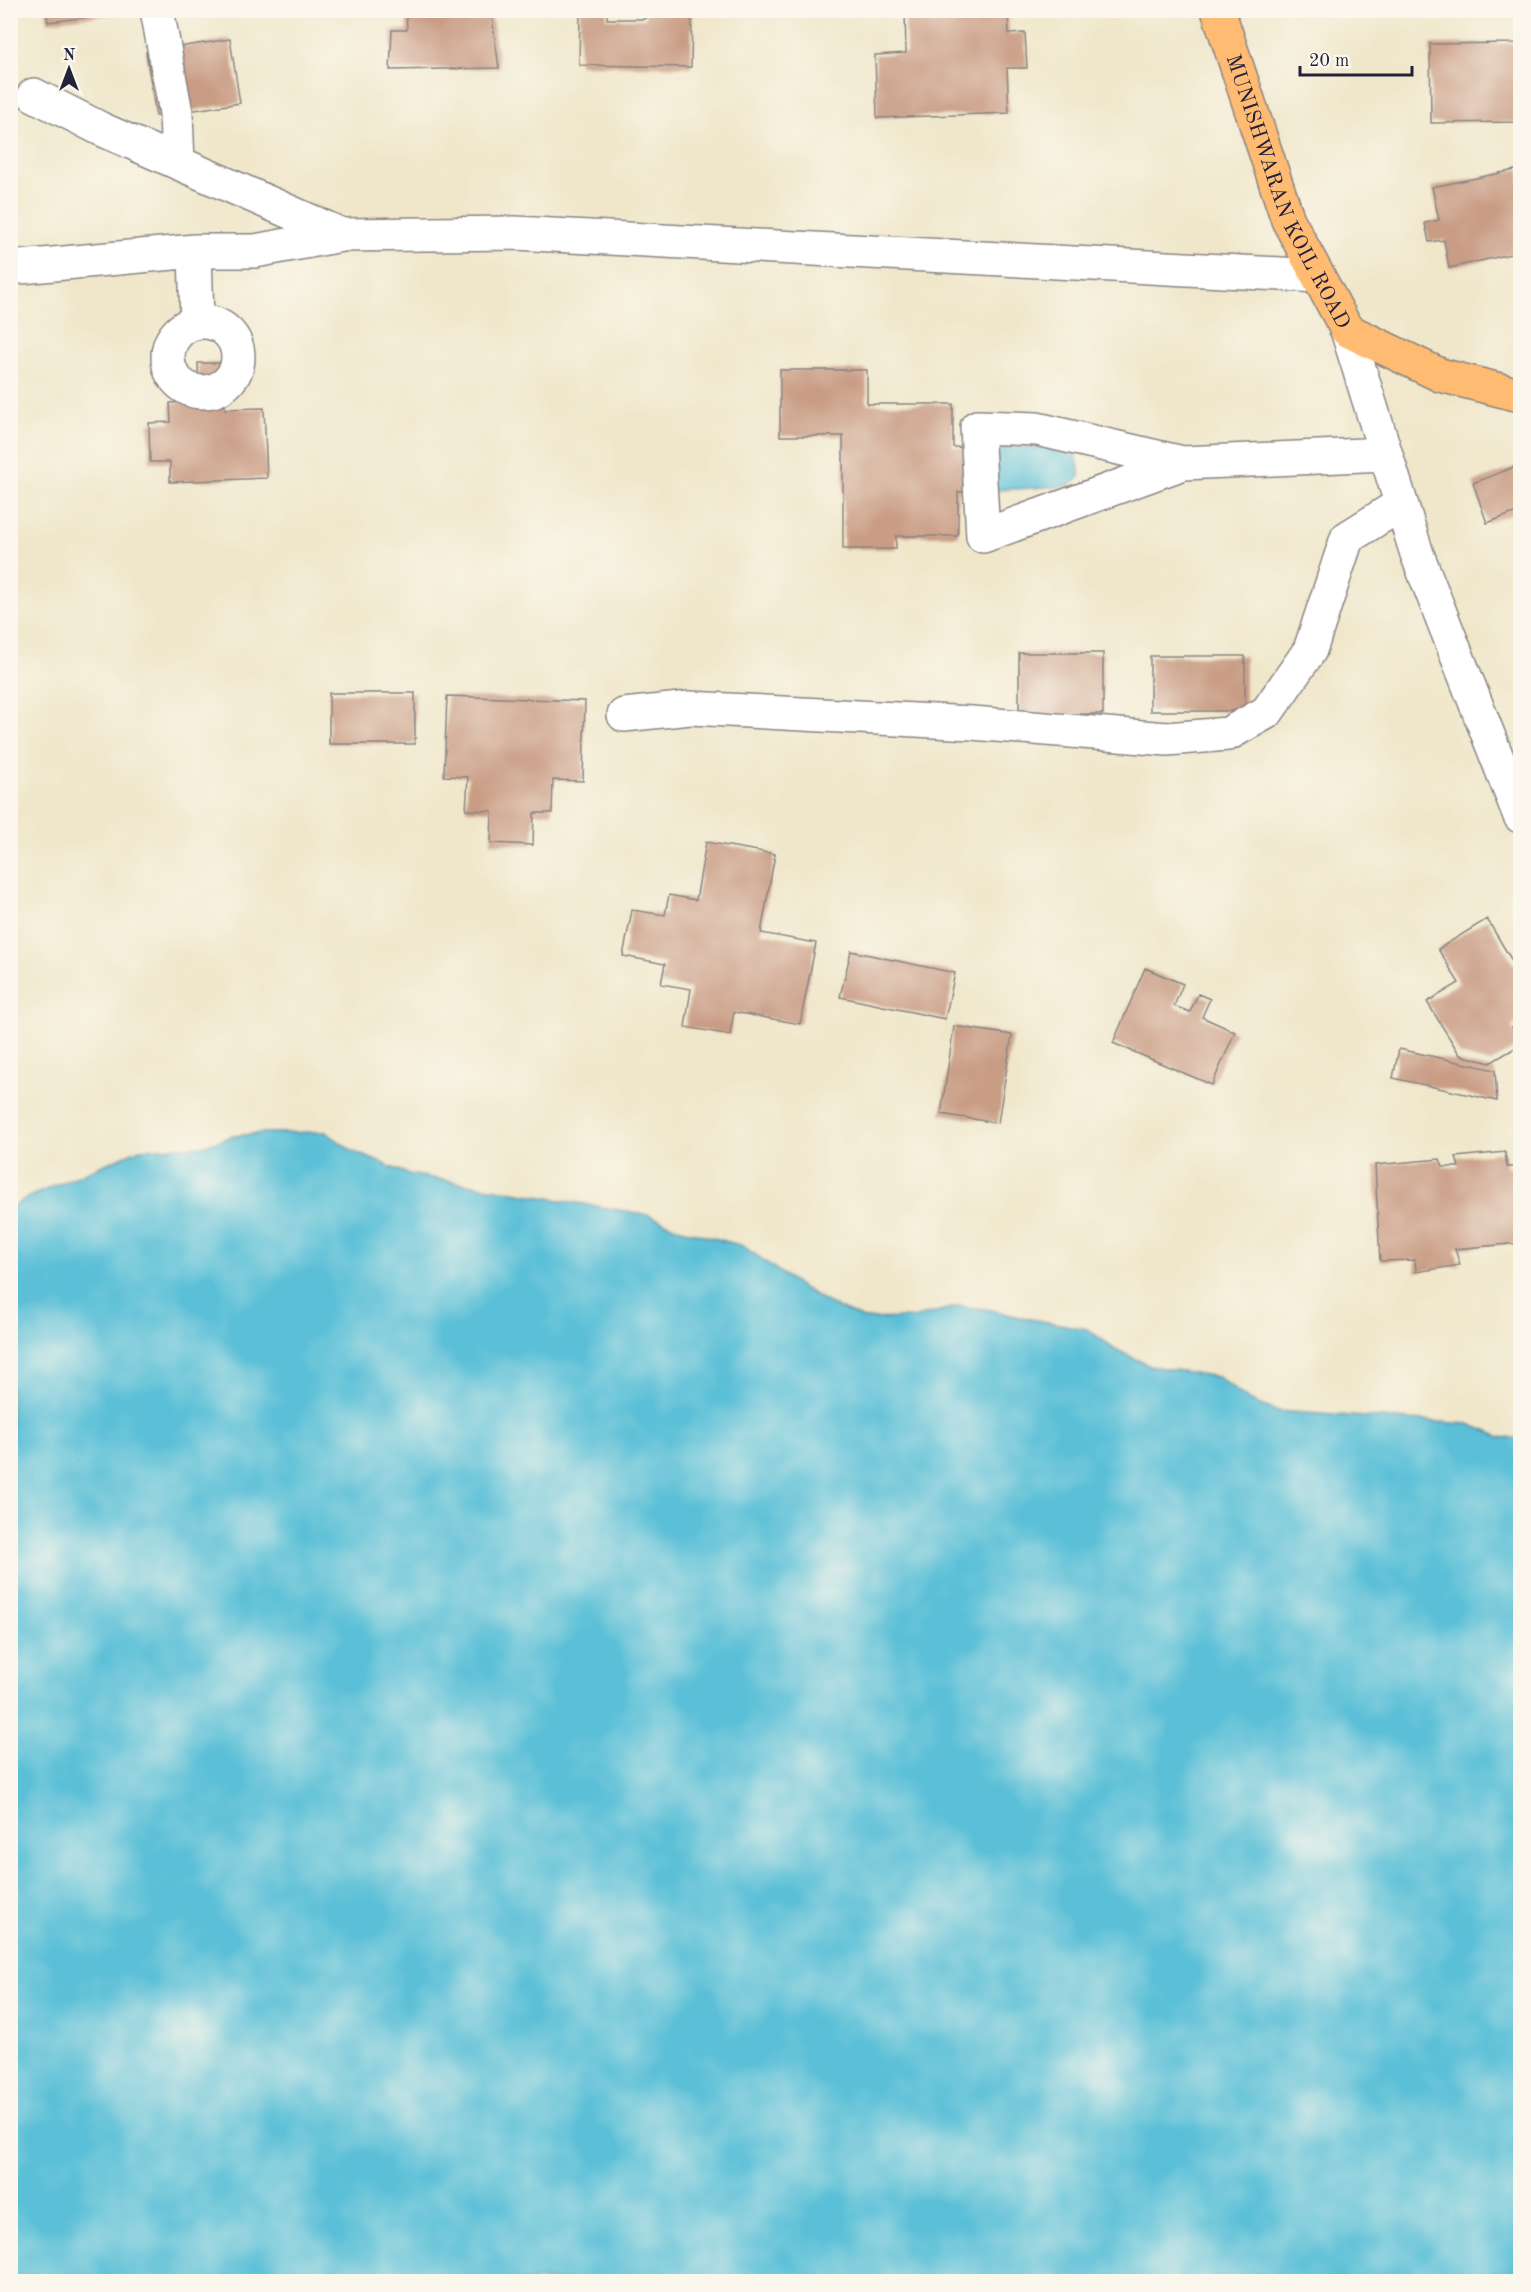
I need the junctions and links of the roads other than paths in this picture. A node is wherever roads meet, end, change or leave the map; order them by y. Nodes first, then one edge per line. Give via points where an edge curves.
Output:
1 (157, 10) edge
2 (1218, 10) edge
3 (34, 94) dead end
4 (178, 163) junction
5 (342, 235) junction
6 (195, 251) junction
7 (10, 268) edge
8 (1318, 276) junction
9 (197, 322) dead end
10 (1347, 330) junction
11 (1521, 395) edge
12 (1385, 454) junction
13 (1183, 463) junction
14 (1401, 504) junction
15 (624, 715) dead end
16 (1521, 816) edge

1 - 4 street via 176,113
2 - 8 main road, MUNISHWARAN KOIL ROAD via 1288,220
3 - 4 street
4 - 5 street
5 - 6 street via 255,251
5 - 8 street via 515,233
6 - 7 street
6 - 9 street
8 - 10 main road, MUNISHWARAN KOIL ROAD
10 - 11 main road, MUNISHWARAN KOIL ROAD via 1440,375
10 - 12 street
12 - 13 street
12 - 14 street
13 - 13 street via 1037,429 977,428 983,536
14 - 15 street via 1347,538 1310,650 1267,712 1228,734 1167,739 972,723 690,708
14 - 16 street via 1417,554

